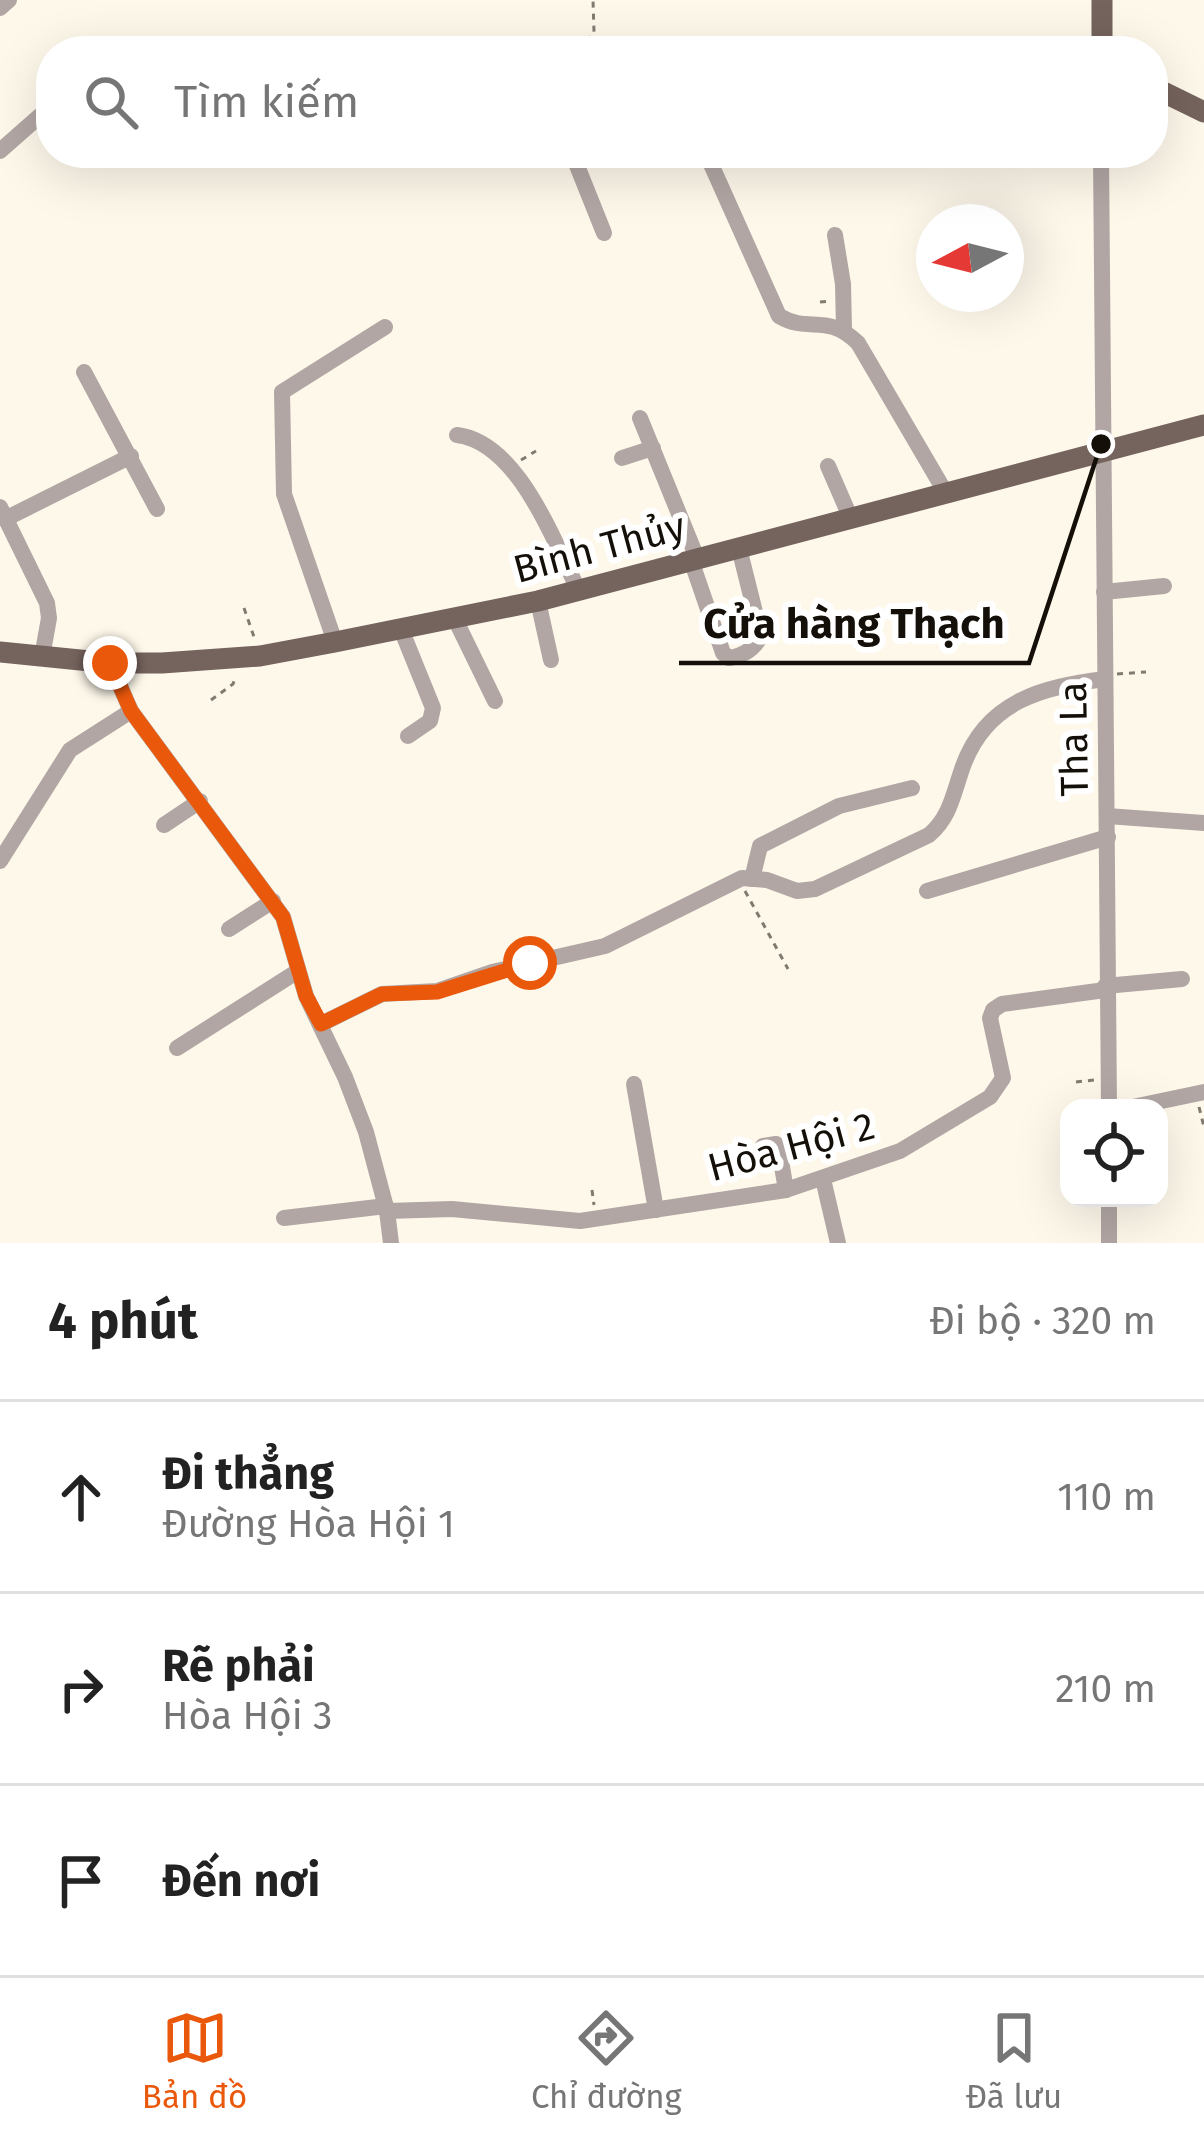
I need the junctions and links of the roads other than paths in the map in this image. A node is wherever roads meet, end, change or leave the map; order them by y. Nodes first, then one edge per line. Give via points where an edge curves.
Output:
1 (9, 0) edge
2 (1102, 0) edge
3 (0, 8) edge
4 (1102, 36) edge
5 (1168, 95) edge
6 (1204, 112) edge
7 (36, 119) edge
8 (0, 151) edge
9 (578, 168) edge
10 (713, 168) edge
11 (1101, 168) edge
12 (604, 233) dead end
13 (835, 235) dead end
14 (385, 327) dead end
15 (844, 329) junction
16 (84, 372) dead end
17 (640, 418) dead end
18 (1204, 425) edge
19 (457, 435) dead end
20 (652, 448) junction
21 (1103, 452) junction
22 (131, 456) junction
23 (622, 458) dead end
24 (828, 466) dead end
25 (946, 495) junction
26 (157, 509) dead end
27 (3, 513) edge
28 (850, 520) junction
29 (739, 548) junction
30 (694, 559) junction
31 (1164, 586) dead end
32 (579, 591) junction
33 (1104, 592) junction
34 (538, 601) junction
35 (454, 619) junction
36 (401, 629) junction
37 (335, 642) junction
38 (0, 652) edge
39 (42, 657) junction
40 (550, 660) dead end
41 (110, 663) junction
42 (1105, 676) junction
43 (496, 701) dead end
44 (131, 711) junction
45 (408, 736) dead end
46 (911, 788) dead end
47 (200, 801) junction
48 (1107, 816) junction
49 (1204, 823) edge
50 (164, 825) dead end
51 (1108, 837) junction
52 (0, 861) edge
53 (746, 879) junction
54 (927, 891) dead end
55 (273, 901) junction
56 (229, 929) dead end
57 (298, 970) junction
58 (1182, 979) dead end
59 (1105, 988) junction
60 (321, 1024) junction
61 (177, 1048) dead end
62 (634, 1084) dead end
63 (1200, 1093) edge
64 (1108, 1099) edge
65 (1168, 1100) edge
66 (763, 1146) dead end
67 (823, 1179) junction
68 (786, 1190) junction
69 (1109, 1207) edge
70 (387, 1208) junction
71 (656, 1210) junction
72 (284, 1218) dead end
73 (392, 1243) edge
74 (838, 1243) edge
75 (1109, 1243) edge

1 - 3 street
2 - 4 main road
5 - 6 main road
7 - 8 street
9 - 12 street
10 - 15 street via 779,316
11 - 21 street, Tha La
13 - 15 street
14 - 37 street via 282,392 284,494
15 - 25 street via 871,358
16 - 22 street
17 - 20 street
18 - 21 main road, Bình Thủy
19 - 32 street via 485,442 509,467
20 - 23 street
20 - 30 street
21 - 25 main road, Bình Thủy
21 - 33 street, Tha La
22 - 26 street
22 - 27 street
24 - 28 street
25 - 28 main road, Bình Thủy
27 - 39 street via 46,604
28 - 29 main road, Bình Thủy
29 - 30 main road, Bình Thủy
29 - 30 street via 761,636 739,656 723,653
30 - 32 main road, Bình Thủy
31 - 33 street
32 - 34 main road, Bình Thủy
33 - 42 street, Tha La
34 - 35 main road, Bình Thủy
34 - 40 street
35 - 36 main road, Bình Thủy
35 - 43 street
36 - 37 main road, Bình Thủy
36 - 45 street via 434,715
37 - 41 main road, Bình Thủy via 251,656
38 - 39 main road, Bình Thủy
39 - 41 main road, Bình Thủy
41 - 44 street
42 - 48 street, Tha La
42 - 53 street via 1051,686 1004,708 964,761 944,822 929,835 815,890
44 - 47 street
44 - 52 street via 59,763
46 - 53 street via 839,806 760,846
47 - 50 street
47 - 55 street
48 - 49 street
48 - 51 street, Tha La
51 - 54 street
51 - 59 street, Tha La
53 - 60 street via 605,946 437,992 382,994
55 - 56 street
55 - 57 street
57 - 60 street
57 - 61 street
58 - 59 street
59 - 64 street, Tha La
59 - 67 street, Hòa Hội 2 via 993,1010 1003,1078 990,1097 900,1151
60 - 70 street
62 - 71 street
63 - 65 street
66 - 68 street via 779,1149
67 - 68 street, Hòa Hội 2
67 - 74 street
68 - 71 street, Hòa Hội 2
69 - 75 street
70 - 71 street, Hòa Hội 2 via 554,1222
70 - 72 street, Hòa Hội 2
70 - 73 street

